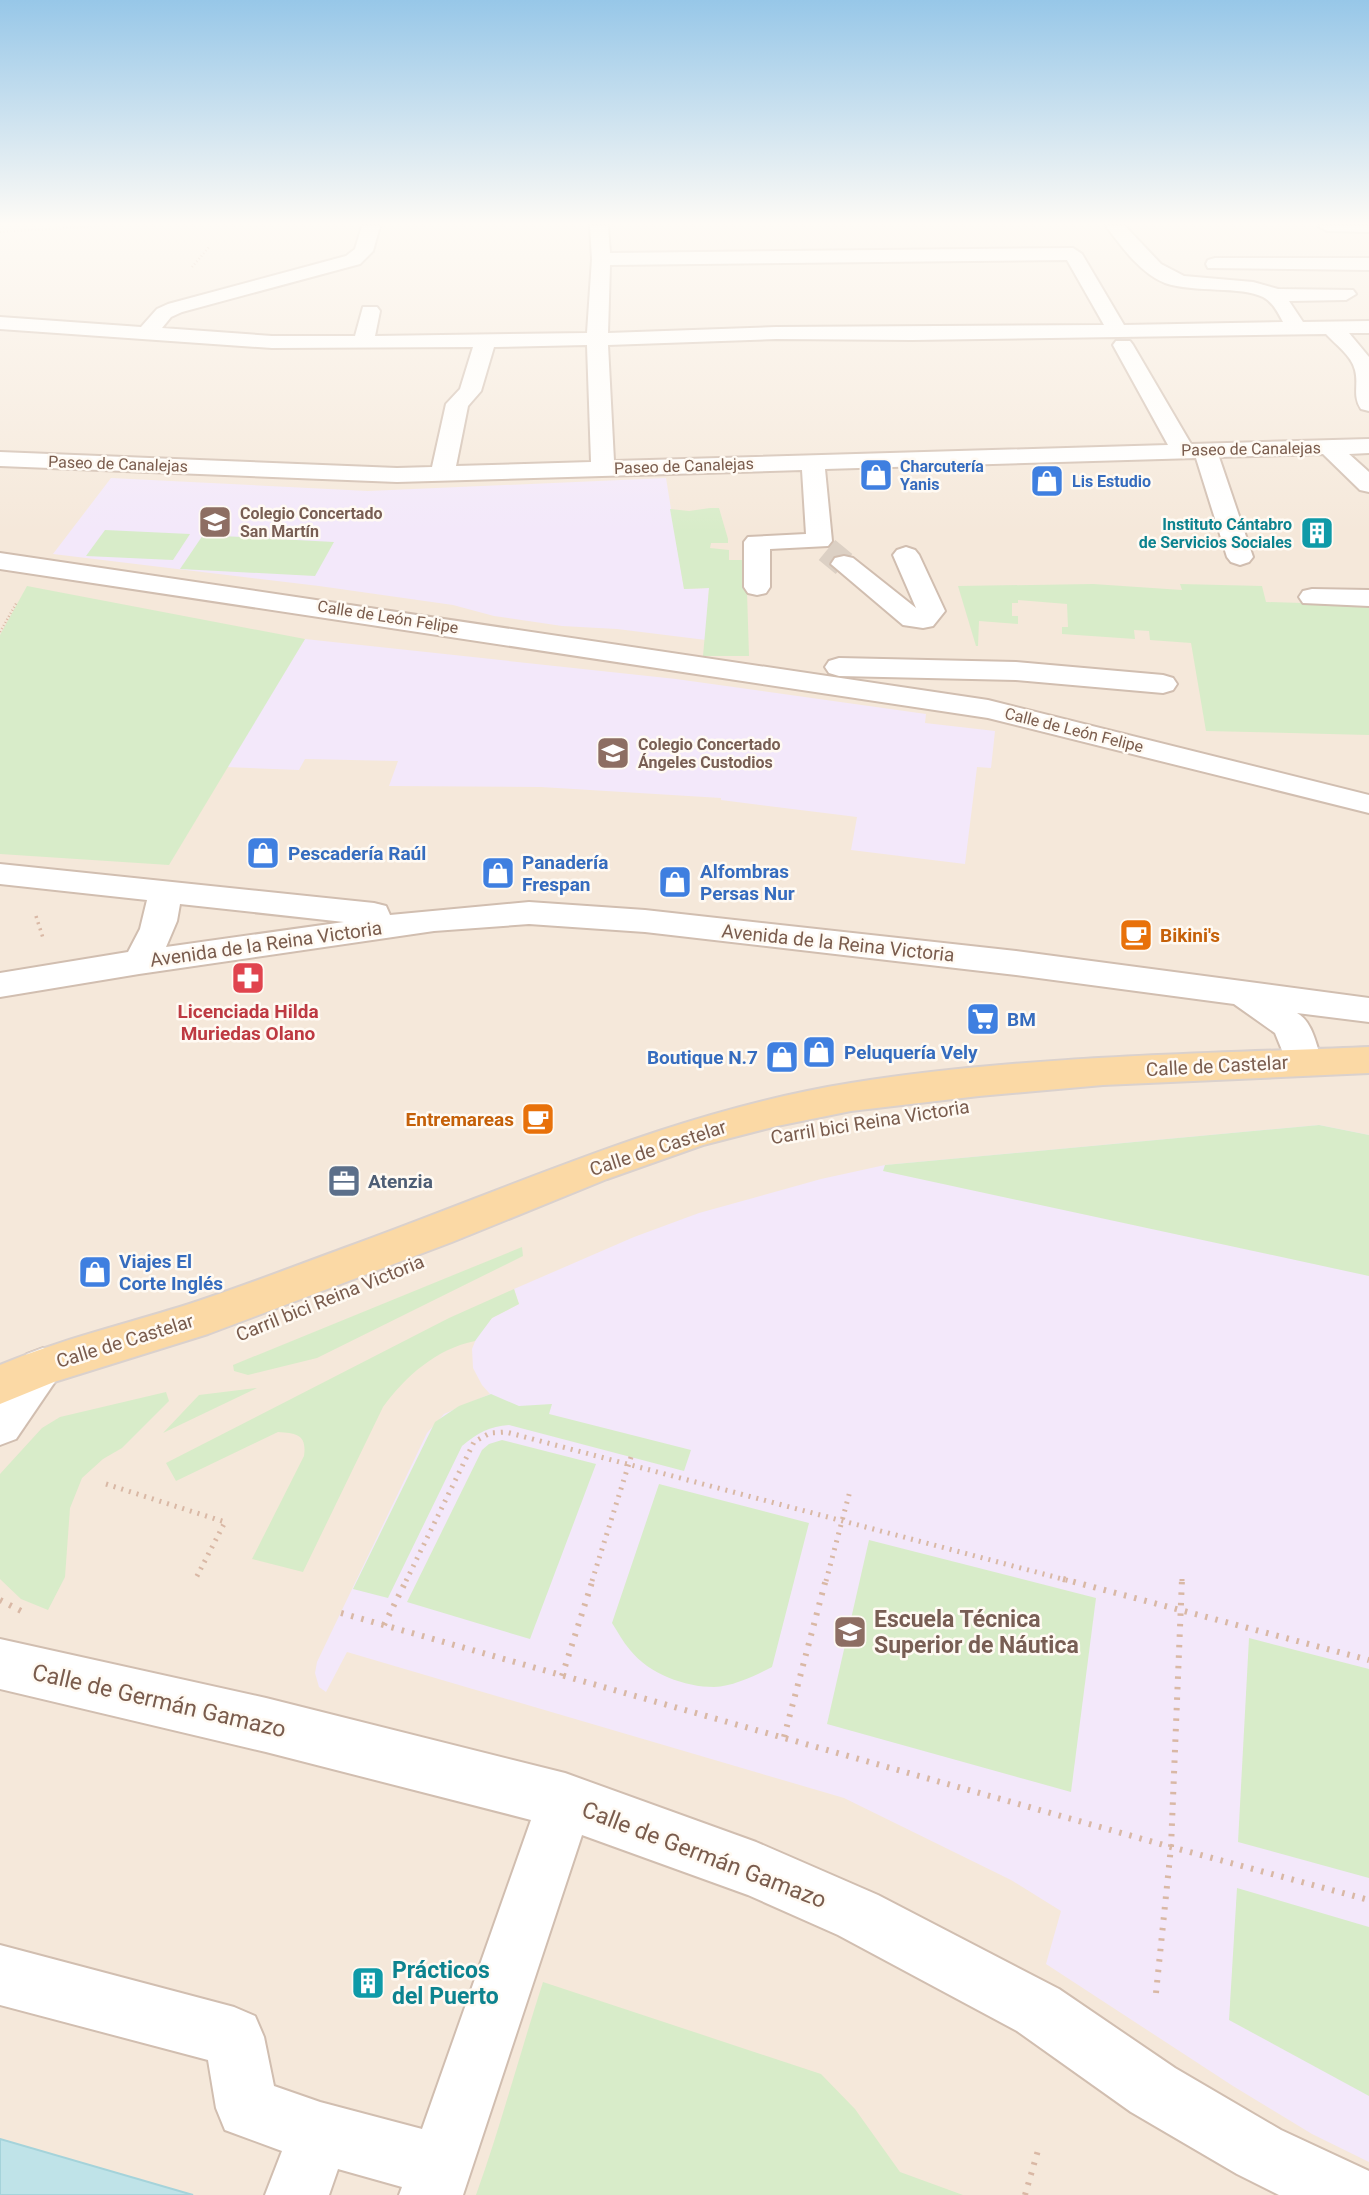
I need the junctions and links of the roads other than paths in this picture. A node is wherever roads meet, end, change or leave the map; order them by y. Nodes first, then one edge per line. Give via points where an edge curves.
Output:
1 (80, 328) edge
2 (151, 328) edge
3 (367, 328) edge
4 (598, 328) edge
5 (1116, 328) edge
6 (1290, 328) edge
7 (1332, 328) edge
8 (147, 333) junction
9 (1121, 338) junction
10 (598, 339) junction
11 (364, 342) junction
12 (485, 342) junction
13 (1369, 404) edge
14 (1369, 446) edge
15 (1330, 447) junction
16 (1194, 450) junction
17 (0, 459) edge
18 (811, 462) junction
19 (603, 468) junction
20 (442, 474) junction
21 (1369, 485) edge
22 (830, 552) junction
23 (906, 555) dead end
24 (1240, 557) dead end
25 (4, 567) edge
26 (757, 587) dead end
27 (1312, 597) dead end
28 (1369, 598) edge
29 (775, 677) junction
30 (1163, 684) dead end
31 (1369, 804) edge
32 (11, 876) edge
33 (164, 894) junction
34 (434, 920) junction
35 (139, 962) junction
36 (0, 985) edge
37 (1241, 995) junction
38 (1369, 1010) edge
39 (1369, 1060) edge
40 (1303, 1062) junction
41 (21, 1368) edge
42 (0, 1385) edge
43 (0, 1425) edge
44 (0, 1664) edge
45 (565, 1801) junction
46 (0, 1975) edge
47 (320, 2133) junction
48 (436, 2181) edge
49 (297, 2195) edge
50 (1348, 2195) edge

1 - 8 street
2 - 8 street
3 - 11 street
4 - 10 street
5 - 9 street
6 - 9 street
7 - 13 street via 1362,362 1367,377 1363,391
8 - 11 street via 272,342
9 - 10 street via 776,333
9 - 16 street
10 - 12 street
10 - 19 street
11 - 12 street
12 - 20 street via 470,391 457,404
14 - 15 street, Paseo de Canalejas
15 - 16 street, Paseo de Canalejas
15 - 21 street
16 - 18 street, Paseo de Canalejas
16 - 24 street via 1218,485
17 - 20 street, Paseo de Canalejas
18 - 19 street, Paseo de Canalejas
18 - 22 street
19 - 20 street, Paseo de Canalejas
22 - 23 street via 913,619 923,620 931,611
22 - 26 street via 757,542
25 - 29 street, Calle de León Felipe via 261,598
27 - 28 street
29 - 30 street, Calle de León Felipe via 846,666 1016,671
29 - 31 street, Calle de León Felipe via 988,709
32 - 33 street via 101,883
33 - 34 street, Avenida de la Reina Victoria
33 - 35 street, Avenida de la Reina Victoria via 164,913 156,936
34 - 35 street, Avenida de la Reina Victoria
34 - 37 street, Avenida de la Reina Victoria via 529,913 645,921 1016,963
35 - 36 street, Avenida de la Reina Victoria
37 - 38 street, Avenida de la Reina Victoria
37 - 40 street, Avenida de la Reina Victoria via 1291,1026
39 - 40 main road
40 - 41 main road, Calle de Castelar via 979,1082 851,1097 777,1112 696,1132 593,1168 193,1321
41 - 42 main road, Calle de Castelar
41 - 43 street
44 - 45 street, Calle de Germán Gamazo
45 - 48 street
45 - 50 street, Calle de Germán Gamazo via 756,1870 858,1915 1038,2010 1153,2090 1259,2152
46 - 47 street via 234,2037 247,2108
47 - 48 street
47 - 49 street

